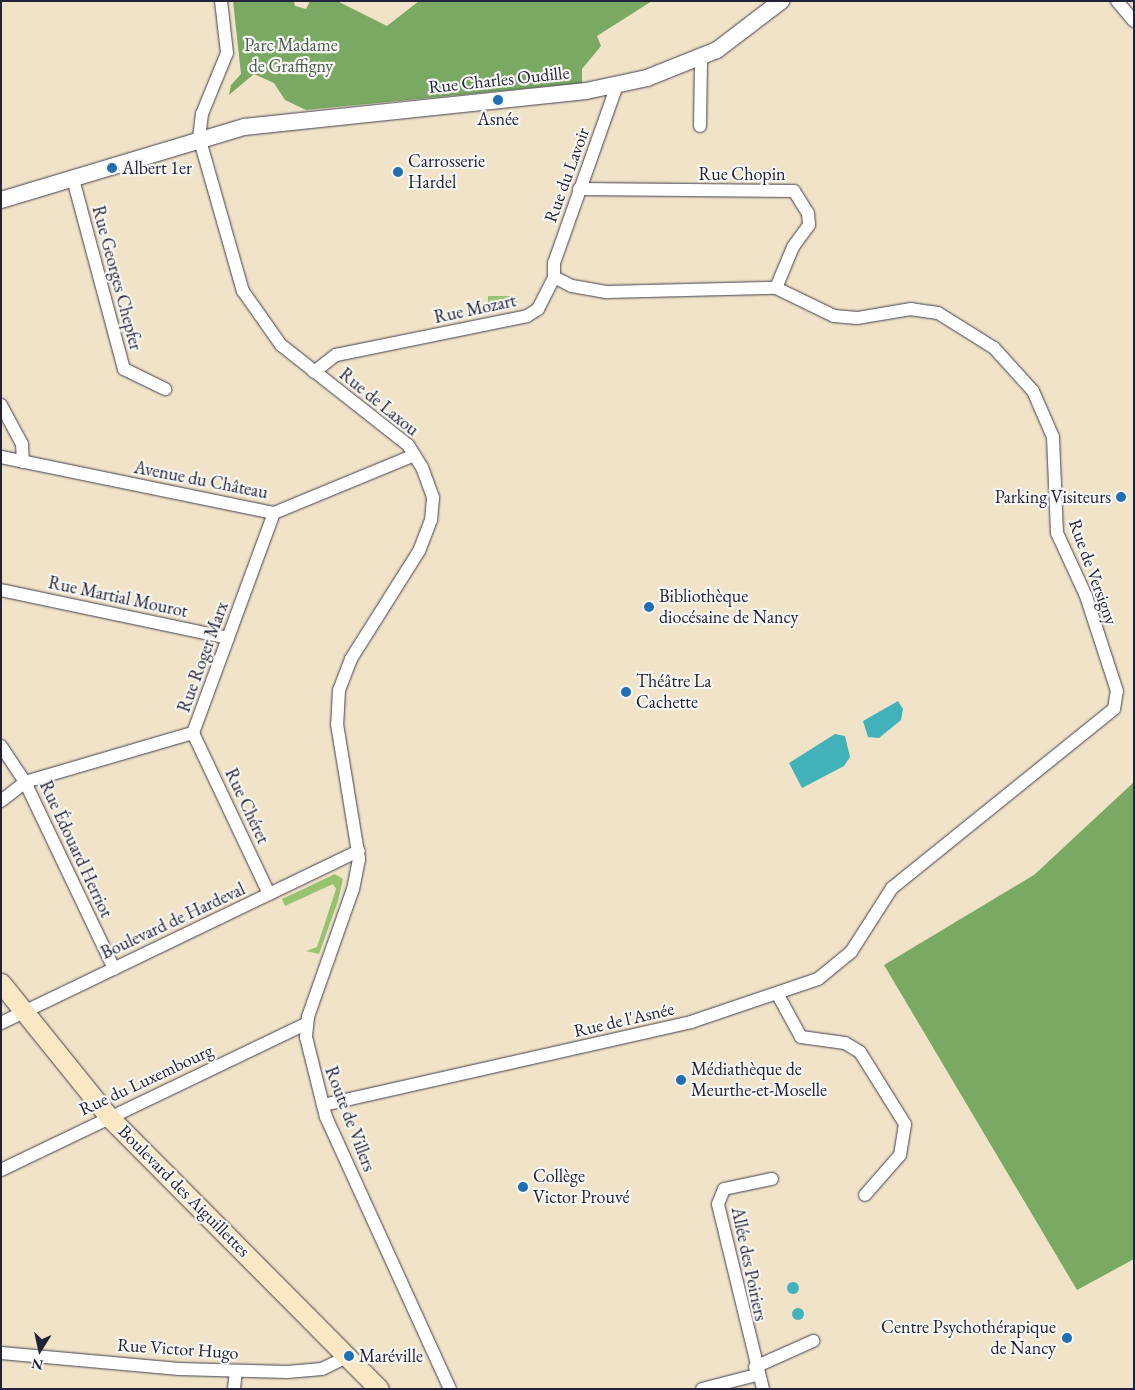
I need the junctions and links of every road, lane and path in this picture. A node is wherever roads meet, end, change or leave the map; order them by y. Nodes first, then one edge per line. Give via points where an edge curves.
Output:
1 (221, 1) edge
2 (781, 1) edge
3 (1117, 1) edge
4 (1134, 21) edge
5 (701, 59) junction
6 (617, 85) junction
7 (700, 126) dead end
8 (199, 137) junction
9 (73, 179) junction
10 (579, 189) junction
11 (1, 200) edge
12 (554, 277) junction
13 (776, 288) junction
14 (314, 372) junction
15 (165, 389) dead end
16 (1, 404) edge
17 (415, 455) junction
18 (1, 457) edge
19 (24, 462) junction
20 (274, 513) junction
21 (1, 590) edge
22 (228, 638) junction
23 (193, 733) junction
24 (1, 746) edge
25 (25, 782) junction
26 (1, 801) edge
27 (359, 851) junction
28 (887, 892) joint
29 (268, 894) junction
30 (114, 969) junction
31 (1, 984) edge
32 (778, 995) junction
33 (22, 1011) junction
34 (1, 1023) edge
35 (306, 1024) junction
36 (323, 1105) junction
37 (109, 1117) junction
38 (1, 1170) edge
39 (772, 1179) dead end
40 (865, 1195) dead end
41 (814, 1341) dead end
42 (1, 1353) edge
43 (349, 1356) junction
44 (236, 1371) junction
45 (755, 1371) junction
46 (381, 1388) edge
47 (234, 1389) edge
48 (450, 1389) edge
49 (702, 1389) edge
50 (763, 1389) edge

1 - 8 street via 226,58 202,114
2 - 5 street, Rue Charles Oudille
3 - 4 street
5 - 6 street, Rue Charles Oudille
5 - 7 street
6 - 8 street, Rue Charles Oudille via 244,127
6 - 10 street, Rue du Lavoir
8 - 9 street, Rue Charles Oudille
8 - 14 street, Rue de Laxou via 243,291 271,335
9 - 11 street, Rue Charles Oudille
9 - 15 street, Rue Georges Chepfer via 124,369
10 - 12 street, Rue du Lavoir via 554,263
10 - 13 street, Rue Chopin via 794,192 808,213 809,225 793,248
12 - 13 street via 572,286 608,292
12 - 14 street, Rue Mozart via 533,313 343,353 327,359
13 - 28 street, Rue de Versigny via 834,316 857,318 911,309 938,312 988,343 1020,374 1040,402 1051,428 1057,532 1074,562 1117,691 1114,709 1105,720
14 - 17 street, Rue de Laxou via 385,424
16 - 19 street via 22,444
17 - 20 street, Avenue du Château
17 - 27 street, Rue de Laxou via 433,498 428,530 348,663 337,700 338,734
18 - 19 street, Avenue du Château
19 - 20 street, Avenue du Château
20 - 22 street, Rue Roger Marx
21 - 22 street, Rue Martial Mourot
22 - 23 street, Rue Roger Marx
23 - 25 street, Rue Roger Marx
23 - 29 street, Rue Chéret
24 - 25 street, Rue Édouard Herriot
25 - 26 street, Rue Roger Marx
25 - 30 street, Rue Édouard Herriot
27 - 29 street, Boulevard de Hardeval
27 - 35 street, Route de Villers via 353,889
28 - 32 street, Rue de l'Asnée via 841,963 818,979
29 - 30 street, Boulevard de Hardeval
30 - 33 street, Boulevard de Hardeval
31 - 33 main road, Boulevard des Aiguillettes
32 - 36 street, Rue de l'Asnée via 691,1022
32 - 40 street via 801,1037 845,1043 860,1052 905,1124 900,1155
33 - 34 street, Boulevard de Hardeval
33 - 37 main road, Boulevard des Aiguillettes
35 - 36 street, Route de Villers via 308,1056
35 - 37 street, Rue du Luxembourg
36 - 48 street, Route de Villers
37 - 38 street, Rue du Luxembourg
37 - 43 main road, Boulevard des Aiguillettes
39 - 45 street, Allée des Poiriers via 724,1189 718,1204
41 - 45 street
42 - 44 street, Rue Victor Hugo
43 - 44 street, Rue Victor Hugo via 315,1370
43 - 46 main road, Boulevard des Aiguillettes
44 - 47 street
45 - 49 street
45 - 50 street, Allée des Poiriers

